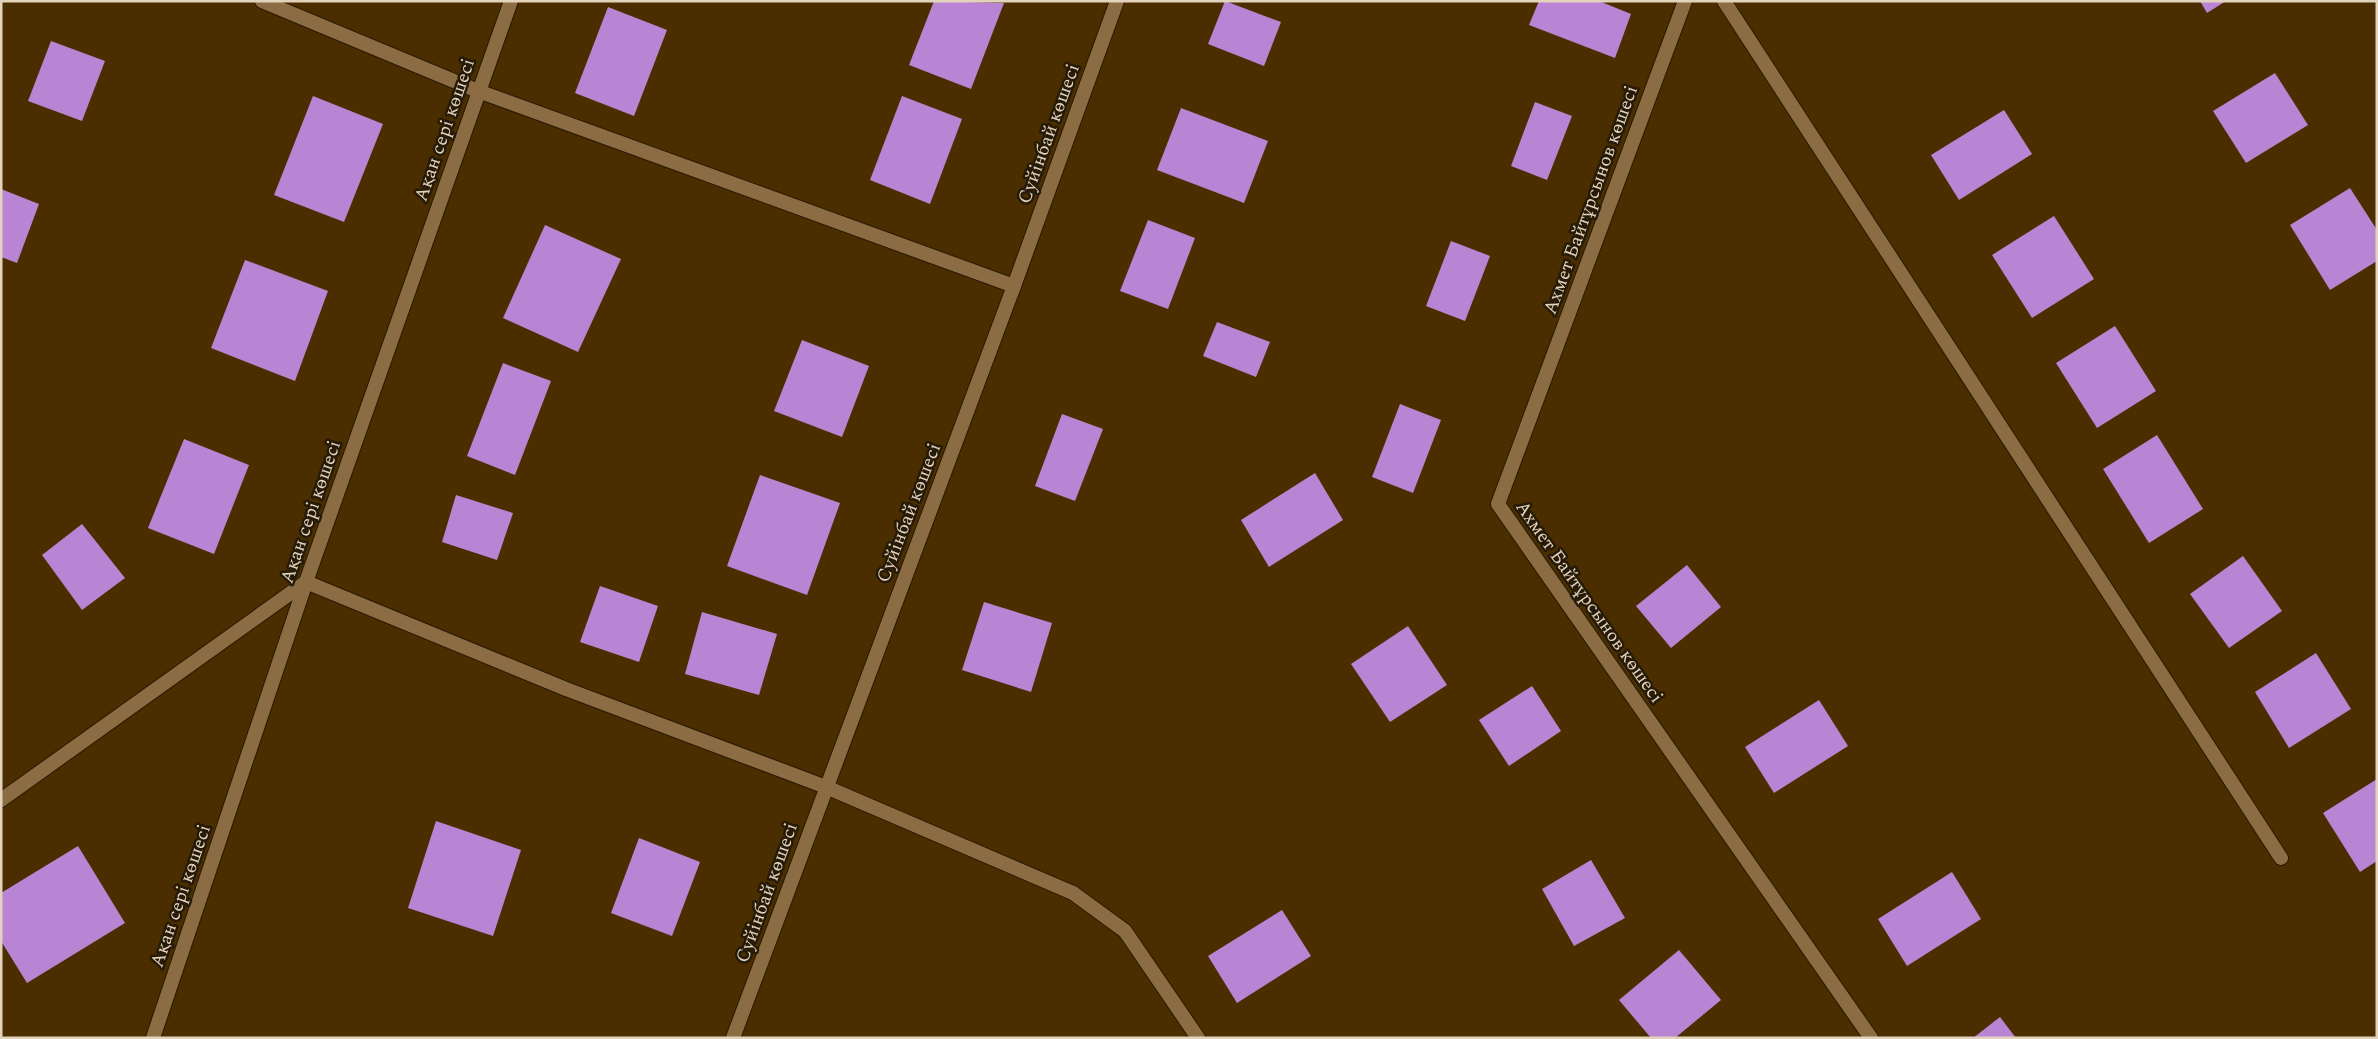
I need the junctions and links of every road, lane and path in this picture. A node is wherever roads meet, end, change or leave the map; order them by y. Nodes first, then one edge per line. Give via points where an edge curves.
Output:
1 (262, 1) edge
2 (511, 1) edge
3 (1116, 1) edge
4 (1685, 1) edge
5 (1724, 1) edge
6 (478, 91) junction
7 (1014, 286) junction
8 (306, 582) junction
9 (826, 787) junction
10 (1, 800) edge
11 (2281, 858) dead end
12 (153, 1038) edge
13 (733, 1038) edge
14 (1198, 1038) edge
15 (1871, 1038) edge

1 - 6 street
2 - 6 street, Ақан сері көшесі
3 - 7 street, Суйінбай көшесі
4 - 15 street, Ахмет Байтұрсынов көшесі via 1498,504
5 - 11 street
6 - 7 street
6 - 8 street, Ақан сері көшесі
7 - 9 street, Суйінбай көшесі
8 - 9 street via 566,689
8 - 10 street
8 - 12 street, Ақан сері көшесі
9 - 13 street, Суйінбай көшесі
9 - 14 street via 1073,893 1125,931

